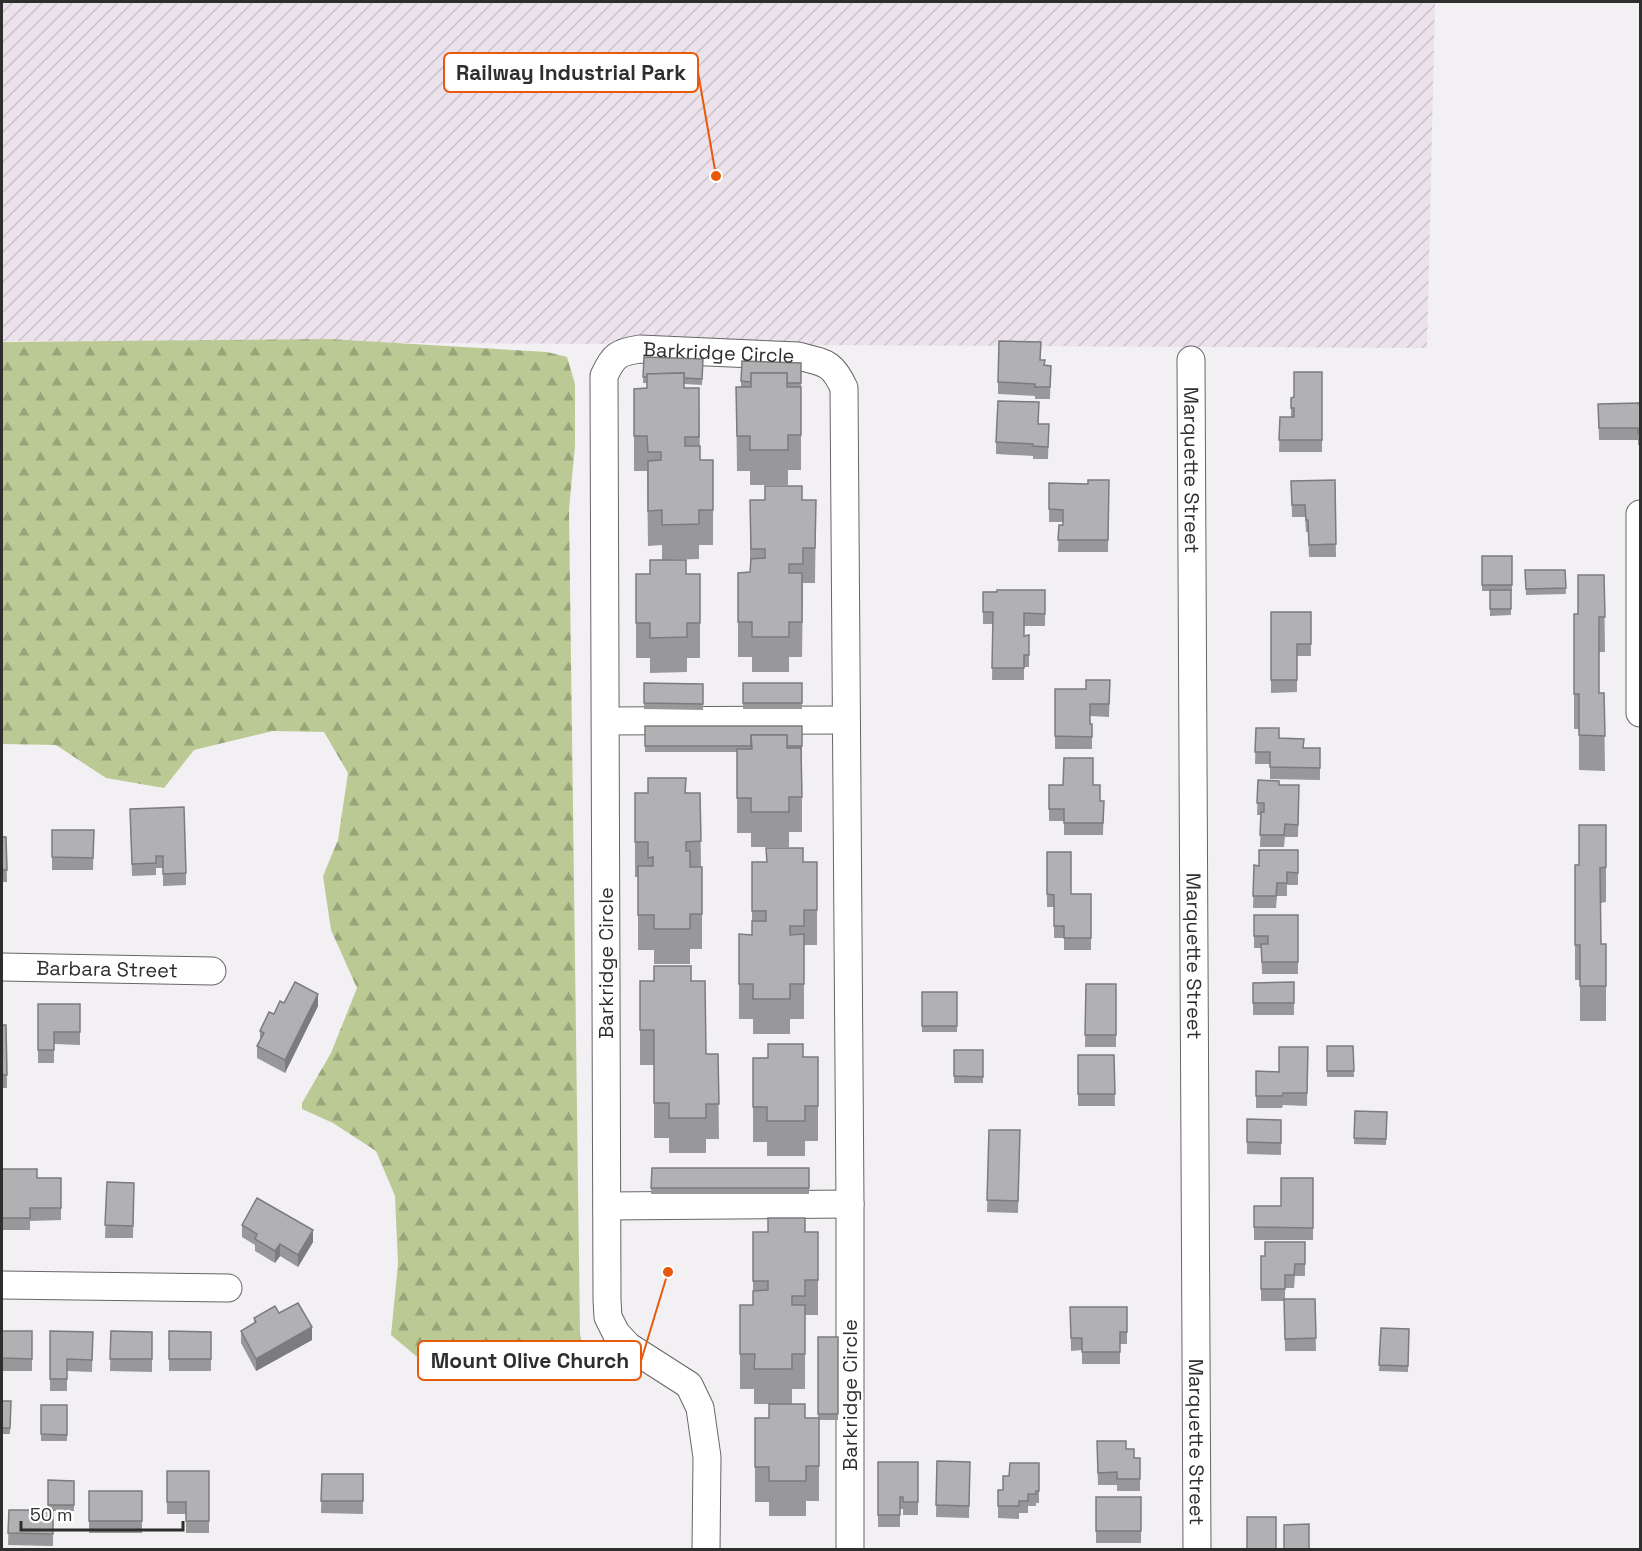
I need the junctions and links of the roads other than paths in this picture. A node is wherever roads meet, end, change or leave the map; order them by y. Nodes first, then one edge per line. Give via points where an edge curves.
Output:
1 (1191, 360) dead end
2 (1641, 514) edge
3 (1641, 713) edge
4 (846, 720) junction
5 (606, 721) junction
6 (2, 967) edge
7 (212, 970) dead end
8 (850, 1204) junction
9 (607, 1206) junction
10 (2, 1285) edge
11 (228, 1288) dead end
12 (706, 1550) edge
13 (850, 1550) edge
14 (1197, 1550) edge

1 - 14 street, Marquette Street
2 - 3 street
4 - 5 street
4 - 5 street, Barkridge Circle via 844,388 836,371 823,362 798,356 640,349 623,351 604,376
4 - 8 street, Barkridge Circle
5 - 9 street, Barkridge Circle
6 - 7 street, Barbara Street
8 - 9 street
8 - 13 street, Barkridge Circle
9 - 12 street, Barkridge Circle via 607,1299 616,1333 628,1346 689,1385 700,1408 707,1457
10 - 11 street

